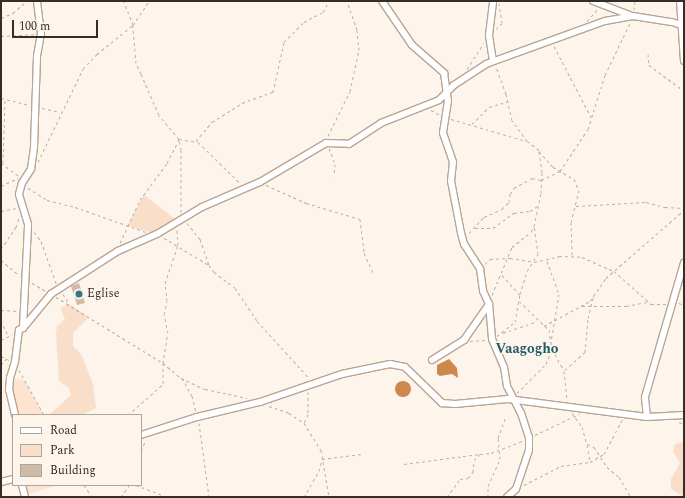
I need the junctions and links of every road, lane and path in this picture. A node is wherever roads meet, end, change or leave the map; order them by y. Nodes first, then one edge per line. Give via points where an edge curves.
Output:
1 (27, 1) edge
2 (37, 1) edge
3 (124, 1) edge
4 (149, 1) edge
5 (329, 1) edge
6 (347, 1) edge
7 (382, 1) edge
8 (493, 1) edge
9 (593, 1) edge
10 (634, 1) edge
11 (680, 1) edge
12 (601, 5) junction
13 (633, 16) junction
14 (1, 18) edge
15 (132, 25) junction
16 (683, 26) edge
17 (579, 31) junction
18 (40, 34) junction
19 (1, 36) edge
20 (552, 41) junction
21 (648, 54) dead end
22 (493, 61) junction
23 (684, 61) edge
24 (684, 91) edge
25 (448, 92) junction
26 (5, 100) dead end
27 (508, 102) junction
28 (425, 106) junction
29 (446, 117) junction
30 (591, 118) junction
31 (472, 124) junction
32 (179, 139) junction
33 (196, 141) junction
34 (527, 141) junction
35 (326, 143) junction
36 (539, 150) junction
37 (2, 163) edge
38 (31, 169) junction
39 (560, 171) junction
40 (334, 176) dead end
41 (21, 180) junction
42 (541, 180) junction
43 (260, 182) junction
44 (1, 186) edge
45 (245, 189) junction
46 (540, 205) junction
47 (23, 206) junction
48 (575, 206) junction
49 (684, 209) edge
50 (1, 211) edge
51 (183, 219) junction
52 (28, 224) junction
53 (176, 224) junction
54 (127, 226) junction
55 (534, 226) junction
56 (474, 228) junction
57 (469, 233) dead end
58 (157, 234) junction
59 (178, 245) junction
60 (1, 249) edge
61 (118, 251) junction
62 (572, 256) junction
63 (510, 258) junction
64 (546, 260) junction
65 (534, 262) junction
66 (684, 263) edge
67 (484, 264) dead end
68 (209, 265) junction
69 (614, 271) junction
70 (374, 274) dead end
71 (501, 274) junction
72 (60, 288) junction
73 (51, 294) junction
74 (520, 295) junction
75 (593, 296) junction
76 (519, 301) junction
77 (648, 302) junction
78 (673, 303) junction
79 (69, 304) junction
80 (489, 304) junction
81 (592, 305) junction
82 (684, 305) edge
83 (582, 306) junction
84 (1, 310) edge
85 (24, 310) junction
86 (556, 319) junction
87 (1, 320) edge
88 (538, 321) junction
89 (543, 326) junction
90 (21, 329) junction
91 (502, 333) junction
92 (8, 336) junction
93 (492, 339) junction
94 (1, 340) edge
95 (464, 340) junction
96 (551, 342) junction
97 (552, 348) junction
98 (1, 356) edge
99 (7, 359) junction
100 (432, 360) dead end
101 (15, 362) junction
102 (163, 363) junction
103 (1, 365) edge
104 (564, 371) junction
105 (181, 378) junction
106 (310, 384) junction
107 (514, 398) junction
108 (260, 402) junction
109 (570, 407) junction
110 (584, 412) dead end
111 (15, 414) edge
112 (43, 414) edge
113 (129, 414) edge
114 (625, 415) junction
115 (684, 415) edge
116 (506, 416) dead end
117 (574, 416) junction
118 (197, 417) junction
119 (647, 417) junction
120 (304, 423) junction
121 (149, 432) junction
122 (142, 435) edge
123 (529, 439) junction
124 (587, 444) junction
125 (142, 449) edge
126 (500, 450) junction
127 (362, 454) dead end
128 (480, 454) junction
129 (600, 456) junction
130 (322, 459) junction
131 (590, 462) junction
132 (404, 464) dead end
133 (12, 479) edge
134 (1, 482) edge
135 (22, 486) edge
136 (85, 486) edge
137 (128, 486) edge
138 (139, 486) edge
139 (516, 488) junction
140 (25, 497) edge
141 (92, 497) edge
142 (121, 497) edge
143 (168, 497) edge
144 (209, 497) edge
145 (304, 497) edge
146 (329, 497) edge
147 (447, 497) edge
148 (488, 497) edge
149 (507, 497) edge
150 (631, 497) edge

1 - 14 path via 13,13
2 - 18 street
3 - 15 path
4 - 15 path
5 - 33 path via 323,12 304,22 284,42 273,92 242,103 212,122
6 - 35 path via 357,30 358,50 350,91
7 - 25 street via 412,45 444,73
8 - 22 street via 489,35
9 - 12 street
10 - 13 path
11 - 16 street
12 - 13 street
12 - 17 path
13 - 16 street
13 - 17 street
13 - 30 path via 605,75
15 - 32 path via 136,63 159,115
15 - 38 path via 83,69 39,161
16 - 23 street
17 - 20 street
18 - 19 path
18 - 38 street
20 - 22 street
20 - 30 path
21 - 24 path via 649,65
22 - 25 street via 472,72
22 - 27 path
25 - 28 street via 439,100
25 - 29 street
26 - 37 path
27 - 31 path via 489,107
27 - 34 path via 512,120
28 - 29 path
28 - 35 street via 381,123 349,144
29 - 31 path
29 - 80 street via 443,133 453,162 451,181 461,233 464,244 480,270 483,291
30 - 39 path via 588,129
31 - 34 path
32 - 33 path
32 - 51 path
32 - 54 path via 168,163 140,200
33 - 45 path
34 - 36 path
35 - 40 path via 335,164
35 - 43 street
36 - 39 path via 553,167
36 - 42 path
37 - 41 path
38 - 41 street
39 - 42 path
39 - 48 path via 577,184 579,190
41 - 44 path
41 - 47 street via 19,194
41 - 54 path via 47,200
42 - 46 path
42 - 56 path via 532,178 514,188 509,202 502,209 490,213
43 - 45 street
43 - 70 path via 306,203 360,220 364,253
45 - 51 street via 196,210
46 - 55 path
46 - 56 path via 530,211 514,213 493,228
47 - 50 path
47 - 52 street
47 - 60 path via 16,227
48 - 49 path via 646,202
48 - 62 path via 571,222
49 - 69 path
51 - 53 street
51 - 68 path via 200,239
52 - 72 path via 41,241 53,278
52 - 85 street
53 - 58 street
53 - 59 path
54 - 58 path
54 - 61 path
55 - 63 path via 512,248
55 - 65 path via 539,244
56 - 57 path
58 - 59 path
58 - 61 street
59 - 68 path
59 - 102 path via 165,282 167,301 164,314 168,333
61 - 72 street
62 - 64 path
62 - 69 path via 582,257
63 - 65 path
63 - 67 path via 490,259
63 - 71 path
64 - 65 path
64 - 86 path via 559,294
65 - 74 path via 525,275
66 - 78 street
68 - 106 path via 235,288 258,321
69 - 75 path
69 - 77 path
71 - 74 path
71 - 80 path via 494,286
72 - 73 street
72 - 79 path
73 - 79 path
73 - 90 street
74 - 76 path
75 - 81 path
75 - 83 path
76 - 88 path
76 - 91 path via 515,322
77 - 78 path via 655,305
77 - 81 path via 626,306
78 - 82 path
78 - 119 street via 644,397
79 - 102 path
80 - 93 street
80 - 95 street
81 - 83 path
81 - 104 path via 588,318 585,352
83 - 86 path
84 - 85 path
85 - 90 street
86 - 89 path
86 - 96 path
87 - 92 path
88 - 89 path
88 - 91 path
89 - 96 path via 549,330
90 - 92 path
90 - 101 street
91 - 93 path
92 - 94 path
93 - 95 path
93 - 107 street
95 - 100 street
96 - 97 path
97 - 104 path
97 - 107 path via 546,364
98 - 99 path
99 - 101 path
99 - 103 path
101 - 111 street via 9,390
101 - 112 path
102 - 105 path
102 - 113 path via 163,384 160,389
104 - 109 path
105 - 108 path via 205,389
105 - 118 path via 192,396
106 - 107 street via 342,374 396,364 405,367 442,403
106 - 108 street
106 - 120 path via 308,414
107 - 109 street
107 - 123 street
108 - 118 street
108 - 120 path via 289,413
109 - 114 street
109 - 117 path
110 - 117 path
114 - 119 street
114 - 129 path via 616,435
115 - 119 street
116 - 126 path via 498,438
117 - 123 path
117 - 124 path via 582,427
118 - 121 street
118 - 144 path via 203,441
120 - 130 path via 321,450
121 - 122 street
121 - 125 path
123 - 126 path
123 - 139 street via 529,450
124 - 129 path via 594,447
124 - 131 path
126 - 128 path
126 - 148 path via 497,470 488,486
127 - 130 path
128 - 132 path
128 - 147 path via 474,460 473,472 468,478 460,479
129 - 131 path
129 - 150 path via 607,467 619,477
130 - 145 path via 319,471
130 - 146 path
131 - 139 path via 561,466
133 - 134 street
135 - 140 street
136 - 141 path
137 - 142 path
138 - 143 path
139 - 149 street

